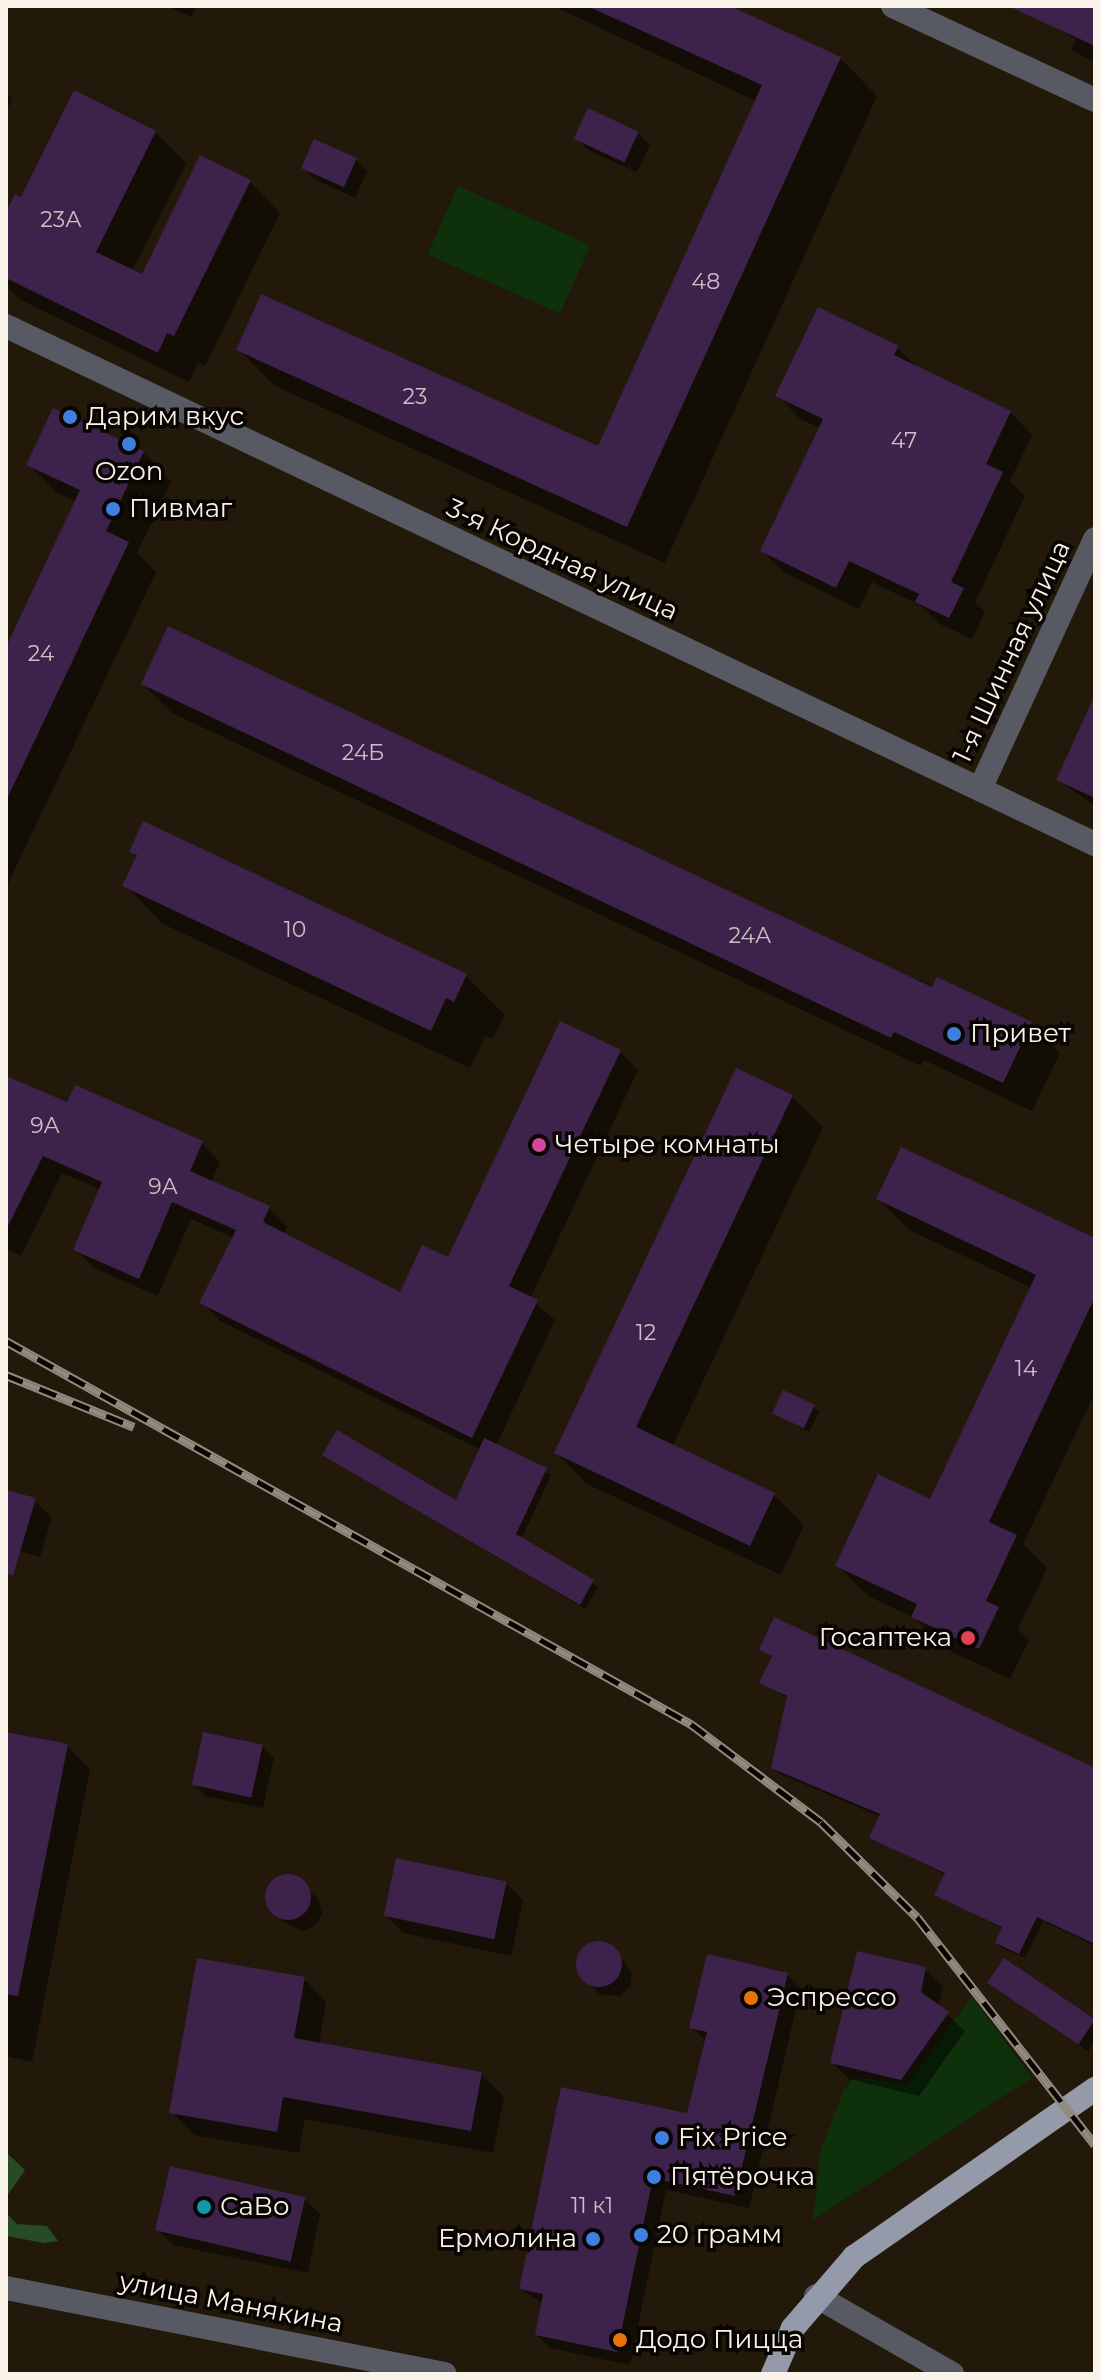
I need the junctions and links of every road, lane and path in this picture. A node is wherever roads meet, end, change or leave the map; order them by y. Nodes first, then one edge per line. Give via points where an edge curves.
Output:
1 (893, 6) edge
2 (1095, 100) edge
3 (6, 326) edge
4 (1095, 539) edge
5 (980, 789) junction
6 (1095, 844) edge
7 (1095, 2089) edge
8 (6, 2288) edge
9 (816, 2296) junction
10 (445, 2374) edge
11 (773, 2374) edge
12 (952, 2374) edge

1 - 2 street
3 - 5 street, 3-я Кордная улица
4 - 5 street, 1-я Шинная улица
5 - 6 street, 3-я Кордная улица
7 - 9 main road via 854,2257
8 - 10 street, улица Манякина
9 - 11 main road via 793,2328
9 - 12 street

